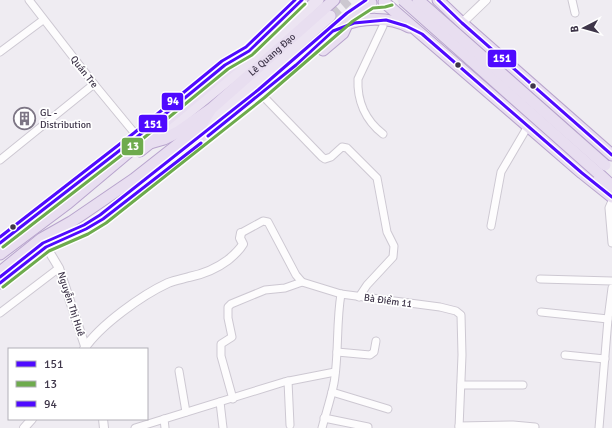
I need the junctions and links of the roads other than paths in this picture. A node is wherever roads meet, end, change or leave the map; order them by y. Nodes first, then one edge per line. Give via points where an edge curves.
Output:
1 (29, 0) edge
2 (318, 0) edge
3 (334, 0) edge
4 (403, 0) edge
5 (418, 0) edge
6 (486, 0) edge
7 (572, 0) edge
8 (300, 1) edge
9 (387, 1) edge
10 (366, 2) edge
11 (442, 4) edge
12 (575, 13) dead end
13 (330, 16) tunnel mouth
14 (43, 20) junction
15 (462, 23) junction
16 (343, 26) junction
17 (383, 26) junction
18 (422, 34) junction
19 (0, 52) edge
20 (94, 84) junction
21 (261, 94) junction
22 (211, 109) junction
23 (528, 126) junction
24 (200, 127) junction
25 (383, 134) dead end
26 (143, 140) junction
27 (612, 155) edge
28 (0, 160) edge
29 (605, 169) edge
30 (612, 186) edge
31 (612, 197) edge
32 (129, 199) junction
33 (612, 201) edge
34 (97, 205) junction
35 (491, 226) dead end
36 (241, 233) joint
37 (0, 243) edge
38 (44, 243) junction
39 (612, 243) edge
40 (0, 254) edge
41 (59, 268) junction
42 (0, 272) edge
43 (540, 279) dead end
44 (612, 281) edge
45 (302, 282) junction
46 (0, 283) edge
47 (612, 289) edge
48 (341, 294) junction
49 (359, 297) junction
50 (541, 312) dead end
51 (0, 313) edge
52 (608, 319) junction
53 (376, 341) dead end
54 (85, 348) edge
55 (337, 352) junction
56 (565, 354) dead end
57 (605, 359) junction
58 (179, 371) dead end
59 (335, 372) junction
60 (288, 381) junction
61 (461, 385) junction
62 (523, 385) dead end
63 (332, 392) junction
64 (233, 399) junction
65 (220, 402) junction
66 (388, 409) dead end
67 (186, 412) junction
68 (324, 418) junction
69 (31, 420) edge
70 (164, 420) junction
71 (290, 425) dead end
72 (459, 427) edge
73 (535, 427) dead end
74 (24, 428) edge
75 (135, 428) edge
76 (165, 428) edge
77 (223, 428) edge
78 (322, 428) edge
79 (368, 428) edge
80 (599, 428) edge

1 - 14 street, Quán Tre
2 - 26 main road via 237,73
3 - 22 highway, Lê Quang Đạo
4 - 29 highway, bridge
5 - 29 highway, bridge
6 - 15 street
7 - 12 street
8 - 26 highway, Lê Quang Đạo via 249,51 225,65
9 - 10 highway
9 - 18 highway
10 - 16 highway, Lê Quang Đạo
11 - 15 highway
11 - 18 highway via 425,23
13 - 24 main road
14 - 19 street
14 - 20 street, Quán Tre
15 - 27 highway
16 - 17 highway
16 - 18 highway via 386,20
16 - 21 highway, Lê Quang Đạo
17 - 18 highway via 411,36
17 - 25 street via 358,79 363,110 375,128
18 - 23 highway
20 - 26 street, Quán Tre
20 - 28 street
21 - 32 highway, Lê Quang Đạo
21 - 49 street via 322,157 331,157 342,147 347,148 377,178 387,232 394,246 393,257
22 - 24 highway, Lê Quang Đạo
22 - 26 highway, Lê Quang Đạo via 164,139
23 - 31 highway
23 - 35 street via 501,172
24 - 34 highway, Lê Quang Đạo
26 - 37 highway, Lê Quang Đạo
26 - 40 highway, Lê Quang Đạo via 115,172 68,203
29 - 30 highway
32 - 34 highway
32 - 38 highway, Lê Quang Đạo via 86,229
33 - 39 street via 609,208
34 - 38 highway, Lê Quang Đạo
36 - 45 street via 262,220 268,222
36 - 54 street via 243,244 239,251 216,268 170,282 149,292 93,336
38 - 41 street, Nguyễn Thị Huê
38 - 42 highway, Lê Quang Đạo
38 - 46 highway, Lê Quang Đạo
41 - 51 street
41 - 54 street, Nguyễn Thị Huê
43 - 44 street
45 - 48 street, Bà Điểm 11
45 - 64 street via 284,288 265,290 228,307 232,337 221,344 221,356
47 - 52 street
48 - 49 street, Bà Điểm 11
48 - 55 street
49 - 61 street, Bà Điểm 11 via 440,307 461,315
50 - 52 street
52 - 57 street
53 - 55 street via 374,352 370,355
55 - 59 street
56 - 57 street
57 - 80 street
58 - 67 street
59 - 60 street
59 - 63 street
60 - 64 street
60 - 71 street
61 - 62 street
61 - 72 street, Bà Điểm 11
63 - 66 street
63 - 68 street
64 - 65 street
65 - 67 street
65 - 77 street
67 - 70 street
68 - 78 street
68 - 79 street
69 - 74 street
70 - 75 street
70 - 76 street
72 - 73 street

